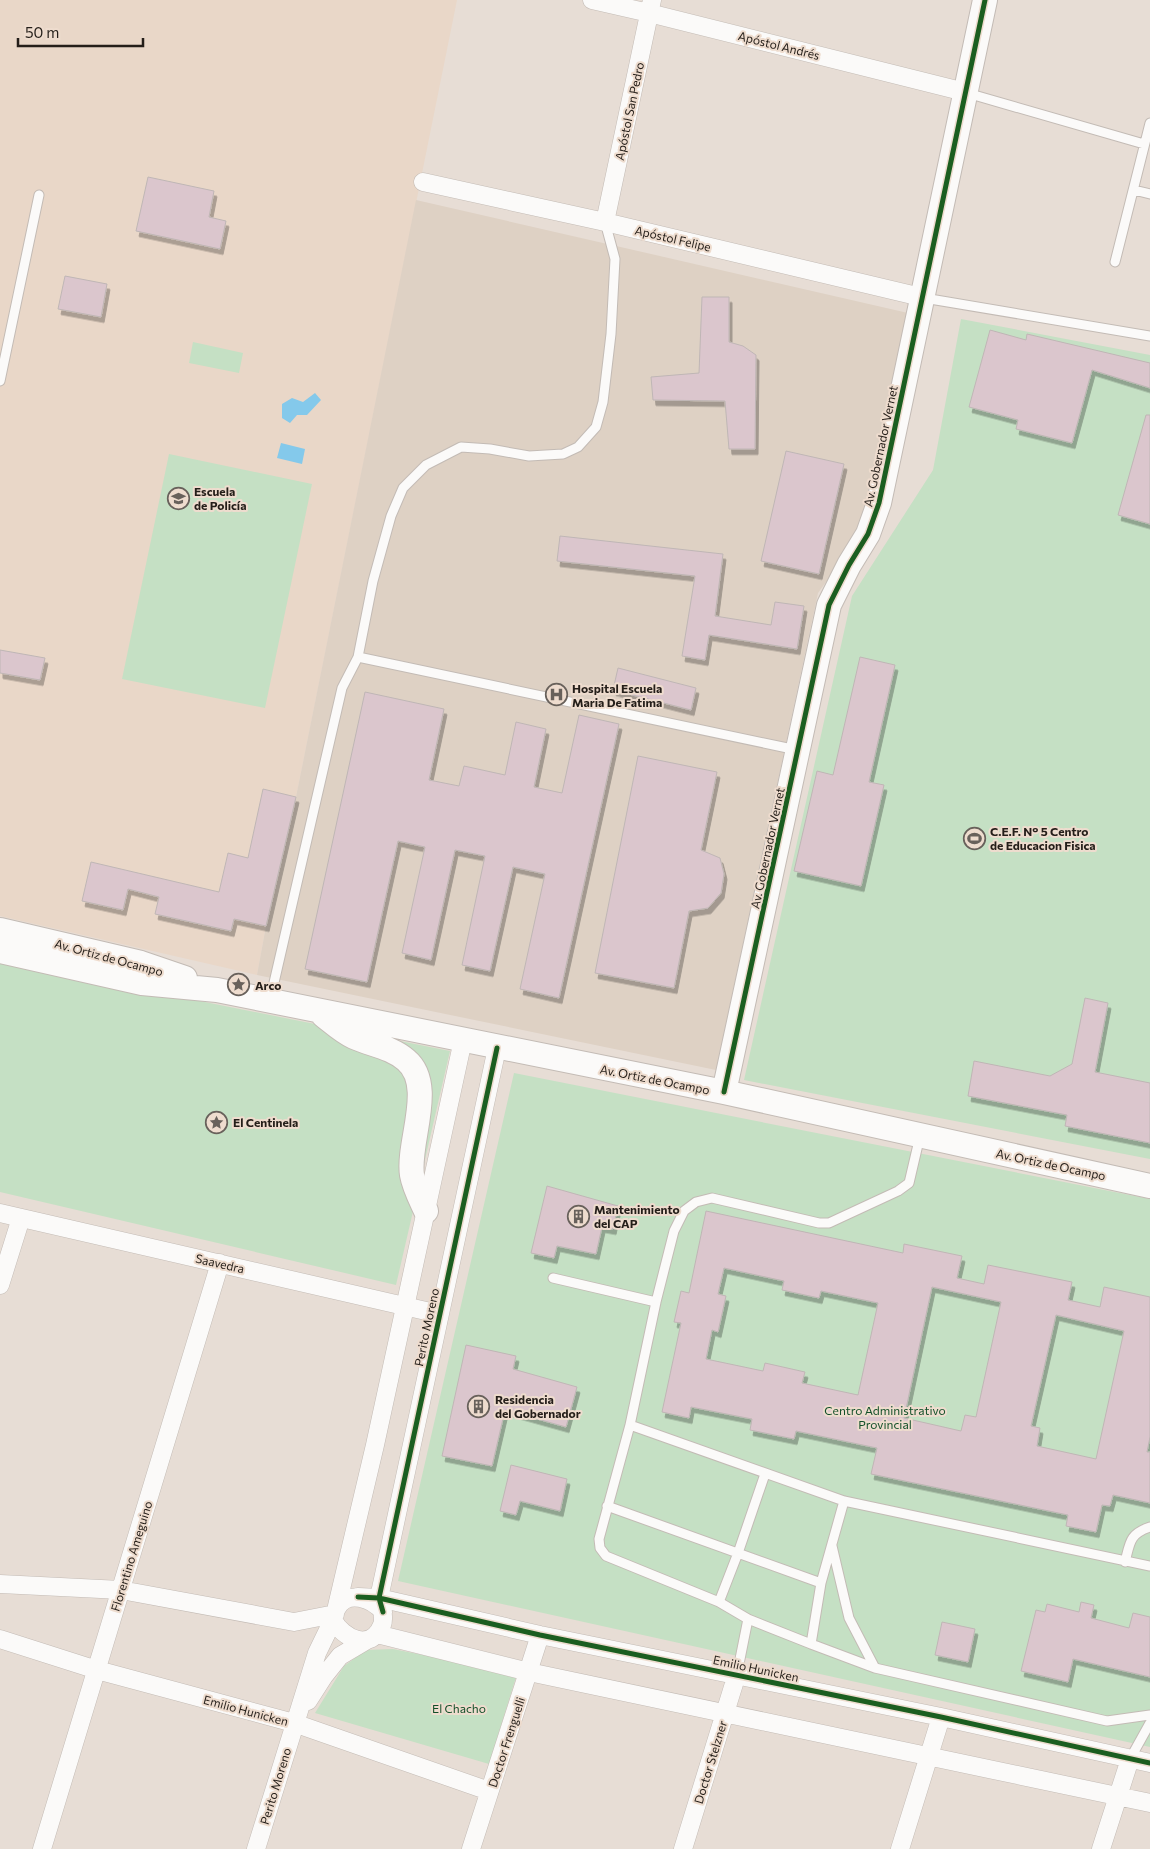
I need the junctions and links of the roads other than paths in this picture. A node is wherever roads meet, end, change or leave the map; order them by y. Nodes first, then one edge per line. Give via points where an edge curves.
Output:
1 (592, 0) edge
2 (985, 0) edge
3 (651, 6) edge
4 (964, 92) junction
5 (1150, 123) edge
6 (1144, 144) junction
7 (423, 182) dead end
8 (1134, 190) junction
9 (1150, 194) edge
10 (39, 195) dead end
11 (605, 222) junction
12 (1115, 262) dead end
13 (921, 297) junction
14 (1150, 336) edge
15 (0, 381) edge
16 (358, 657) junction
17 (799, 750) junction
18 (0, 930) edge
19 (0, 951) edge
20 (217, 990) junction
21 (270, 1000) junction
22 (318, 1010) junction
23 (463, 1040) junction
24 (497, 1048) junction
25 (724, 1092) junction
26 (920, 1135) junction
27 (1150, 1186) edge
28 (426, 1211) junction
29 (0, 1213) edge
30 (21, 1218) junction
31 (220, 1263) junction
32 (553, 1278) dead end
33 (0, 1285) edge
34 (656, 1302) junction
35 (405, 1307) junction
36 (439, 1314) junction
37 (630, 1425) junction
38 (765, 1474) junction
39 (844, 1501) junction
40 (607, 1506) junction
41 (1150, 1527) edge
42 (832, 1545) junction
43 (738, 1553) junction
44 (1124, 1562) junction
45 (1150, 1566) edge
46 (820, 1583) junction
47 (0, 1584) edge
48 (121, 1590) junction
49 (719, 1602) junction
50 (381, 1605) junction
51 (335, 1613) junction
52 (748, 1619) junction
53 (540, 1635) junction
54 (372, 1637) junction
55 (0, 1638) edge
56 (811, 1644) junction
57 (874, 1668) junction
58 (97, 1670) junction
59 (529, 1672) junction
60 (737, 1674) junction
61 (725, 1713) junction
62 (1150, 1715) edge
63 (941, 1717) junction
64 (294, 1723) junction
65 (1150, 1723) edge
66 (929, 1756) junction
67 (1130, 1759) junction
68 (1150, 1763) edge
69 (489, 1792) junction
70 (1117, 1796) junction
71 (1150, 1803) edge
72 (42, 1849) edge
73 (256, 1849) edge
74 (471, 1849) edge
75 (683, 1849) edge
76 (900, 1849) edge
77 (1101, 1849) edge

1 - 3 street, Apóstol Andrés
2 - 4 main road, Av. Gobernador Vernet
3 - 4 street, Apóstol Andrés
3 - 11 street, Apóstol San Pedro
4 - 6 lane
4 - 13 main road, Av. Gobernador Vernet
5 - 6 lane
6 - 8 lane
7 - 11 street, Apóstol Felipe
8 - 9 lane
8 - 12 lane
10 - 15 lane
11 - 13 street, Apóstol Felipe
11 - 16 lane via 614,269 611,334 603,402 596,427 578,447 563,454 529,456 461,447 426,465 408,482 391,516 373,581
13 - 14 lane
13 - 17 main road, Av. Gobernador Vernet via 879,503 868,534 829,605
16 - 17 lane
16 - 21 lane via 342,688
17 - 25 main road, Av. Gobernador Vernet
18 - 20 main road, Av. Ortiz de Ocampo via 142,963
19 - 20 main road, Av. Ortiz de Ocampo via 142,983
20 - 21 main road, Av. Ortiz de Ocampo
21 - 22 main road, Av. Ortiz de Ocampo
22 - 23 main road, Av. Ortiz de Ocampo
22 - 28 main road via 353,1036 391,1049 408,1061 416,1074 420,1094 412,1176
23 - 24 main road, Av. Ortiz de Ocampo
23 - 28 street, Perito Moreno
24 - 25 main road, Av. Ortiz de Ocampo
24 - 36 street, Perito Moreno
25 - 26 main road, Av. Ortiz de Ocampo
26 - 27 main road, Av. Ortiz de Ocampo
26 - 34 lane via 909,1183 829,1223 819,1224 712,1198 696,1202 684,1211 674,1231
28 - 35 street, Perito Moreno
29 - 30 street, Saavedra
30 - 31 street, Saavedra
30 - 33 street
31 - 35 street, Saavedra
31 - 48 street, Florentino Ameguino
32 - 34 lane
34 - 37 lane
35 - 36 street, Saavedra
35 - 51 street, Perito Moreno
36 - 50 street, Perito Moreno
37 - 38 lane
37 - 40 lane
38 - 39 lane
38 - 43 lane
39 - 42 lane
39 - 44 lane
40 - 43 lane
40 - 49 lane via 599,1539 600,1548 606,1556
41 - 44 lane via 1138,1531 1131,1538
42 - 46 lane
42 - 57 lane via 849,1618
43 - 46 lane
43 - 49 lane
44 - 45 lane
46 - 56 lane
47 - 48 street, Emilio Hunicken
48 - 51 street, Emilio Hunicken via 294,1622
48 - 58 street, Florentino Ameguino
49 - 52 lane
50 - 51 street, Emilio Hunicken via 358,1597 349,1598
50 - 53 street, Emilio Hunicken
50 - 54 street via 382,1624
51 - 54 street via 343,1634 354,1639
51 - 64 street, Perito Moreno via 317,1653
52 - 56 lane
52 - 60 lane
53 - 59 street, Doctor Frenguelli
53 - 60 street, Emilio Hunicken
54 - 59 street
54 - 64 street, Perito Moreno via 340,1656
55 - 58 street, Emilio Hunicken
56 - 57 lane
57 - 62 lane via 1107,1721
58 - 64 street, Emilio Hunicken
58 - 72 street, Florentino Ameguino
59 - 61 street
59 - 69 street, Doctor Frenguelli
60 - 61 street, Doctor Stelzner
60 - 63 street, Emilio Hunicken
61 - 66 street
61 - 75 street, Doctor Stelzner
63 - 66 street
63 - 67 street, Emilio Hunicken
64 - 69 street, Emilio Hunicken
64 - 73 street, Perito Moreno
65 - 67 lane
66 - 70 street
66 - 76 street
67 - 68 street, Emilio Hunicken
67 - 70 street
69 - 74 street, Doctor Frenguelli
70 - 71 street
70 - 77 street

